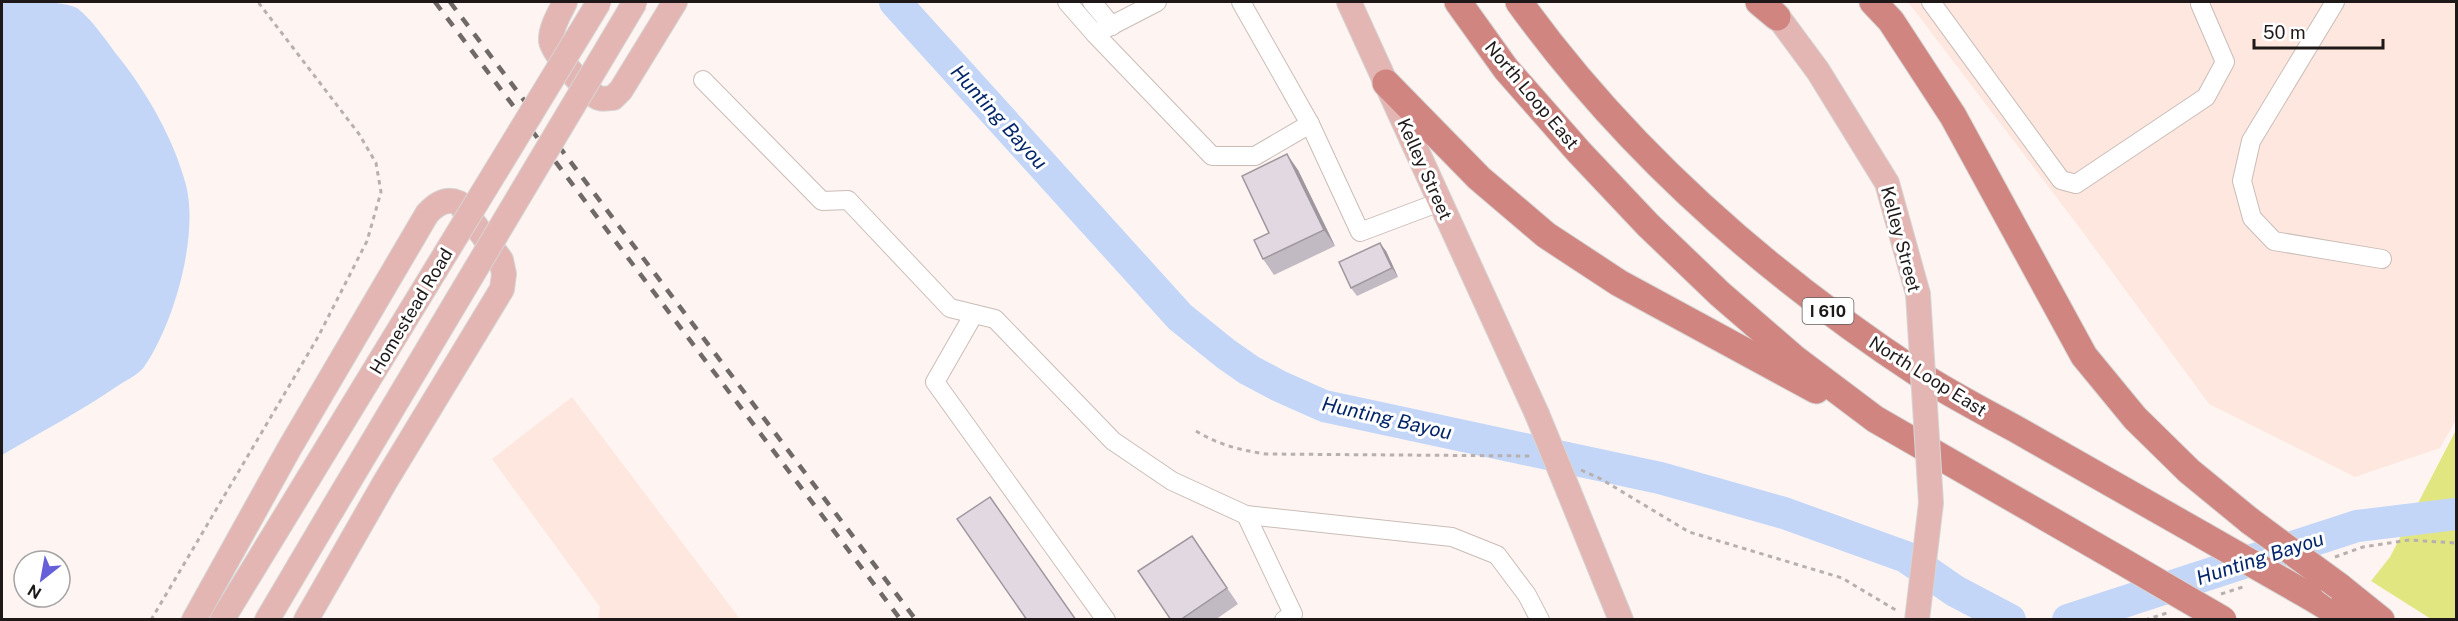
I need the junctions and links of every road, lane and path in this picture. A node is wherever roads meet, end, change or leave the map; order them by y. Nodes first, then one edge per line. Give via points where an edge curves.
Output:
1 (258, 2) edge
2 (565, 2) edge
3 (599, 2) edge
4 (635, 2) edge
5 (675, 2) edge
6 (1067, 2) edge
7 (1092, 2) edge
8 (1157, 2) edge
9 (1241, 2) edge
10 (1349, 2) edge
11 (1458, 2) edge
12 (1520, 2) edge
13 (1873, 2) edge
14 (1931, 2) edge
15 (2201, 2) edge
16 (2335, 2) edge
17 (1768, 6) edge
18 (1103, 30) junction
19 (703, 80) dead end
20 (1386, 83) junction
21 (1310, 124) junction
22 (1440, 202) junction
23 (2382, 259) dead end
24 (974, 314) junction
25 (1875, 419) junction
26 (1246, 515) junction
27 (151, 620) edge
28 (194, 620) edge
29 (222, 620) edge
30 (267, 620) edge
31 (306, 620) edge
32 (1106, 620) edge
33 (1284, 620) edge
34 (1540, 620) edge
35 (1621, 620) edge
36 (1917, 620) edge
37 (2223, 620) edge
38 (2349, 620) edge
39 (2381, 620) edge

1 - 27 path via 358,134 376,163 381,192 367,241 318,337
2 - 5 main road via 551,41 591,94 601,99 613,98 621,90
3 - 29 main road, Homestead Road, bridge
4 - 30 main road, Homestead Road, bridge
6 - 18 lane
7 - 18 lane
8 - 18 lane
9 - 21 lane
10 - 20 main road, Kelley Street
11 - 25 highway, North Loop East via 1506,69 1648,225 1794,358
12 - 38 highway, North Loop East / I 610, bridge via 1622,127 1751,250 1832,315 1922,376
13 - 39 highway, bridge via 1891,21 1953,116 2084,356 2135,418 2189,471
14 - 15 lane via 2061,180 2076,184 2206,97 2225,62
16 - 23 lane via 2251,141 2242,181 2252,218 2274,241
17 - 36 main road, Kelley Street, bridge via 1818,71 1887,183 1918,294 1931,503
18 - 21 lane via 1212,156 1255,156
19 - 24 lane via 822,201 848,200 950,308
20 - 22 main road, Kelley Street
20 - 25 highway via 1479,178 1546,234 1619,283 1774,369
21 - 22 lane via 1360,232
22 - 35 main road, Kelley Street, bridge via 1537,414
24 - 26 lane via 994,319 1113,441 1172,481
24 - 32 lane via 935,382
25 - 37 highway, North Loop East, bridge
26 - 33 lane via 1293,614
26 - 34 lane via 1452,537 1497,555
28 - 31 main road via 427,214 436,204 453,200 501,260 502,289

